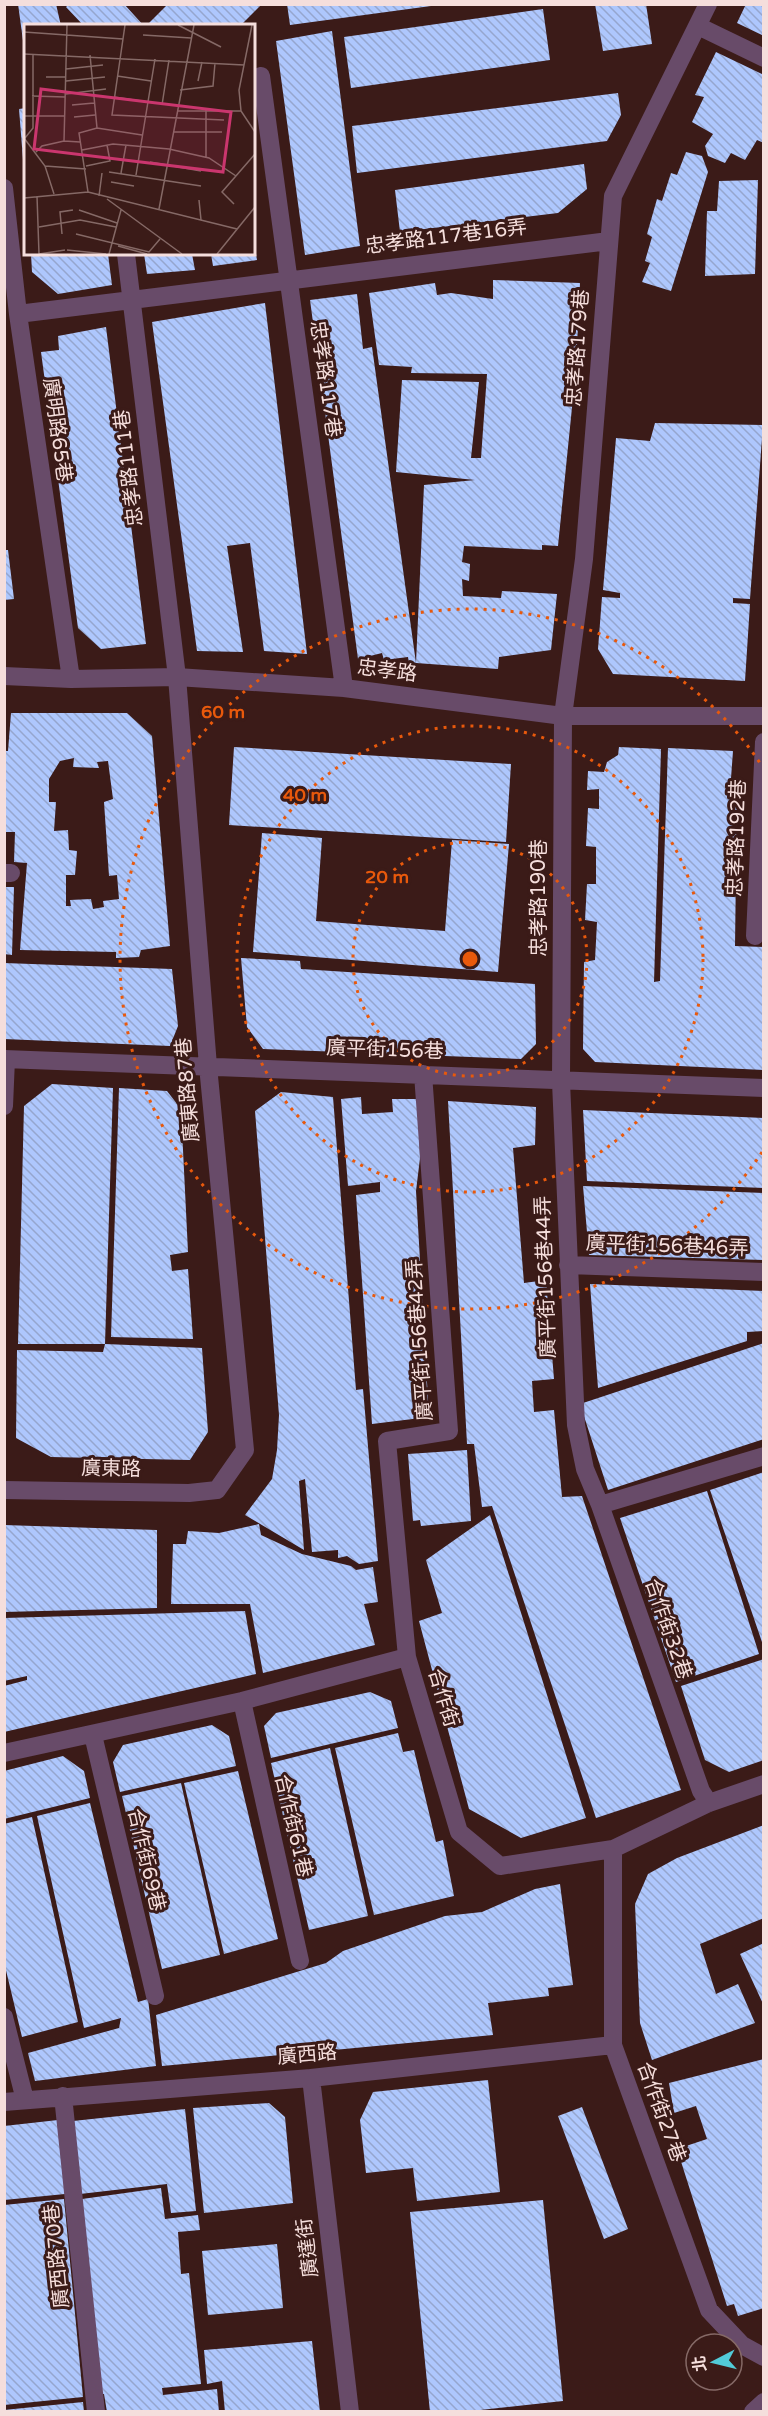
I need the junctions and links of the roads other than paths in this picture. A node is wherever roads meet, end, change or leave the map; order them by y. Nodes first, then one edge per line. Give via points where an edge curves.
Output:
1 (708, 4) edge
2 (698, 26) junction
3 (764, 58) edge
4 (261, 76) dead end
5 (4, 188) edge
6 (609, 241) junction
7 (126, 255) edge
8 (288, 278) junction
9 (132, 299) junction
10 (18, 314) junction
11 (4, 676) edge
12 (177, 677) junction
13 (71, 679) junction
14 (344, 688) junction
15 (563, 716) junction
16 (764, 716) edge
17 (764, 742) edge
18 (755, 936) dead end
19 (5, 1059) edge
20 (208, 1066) junction
21 (423, 1074) junction
22 (561, 1082) junction
23 (764, 1088) edge
24 (4, 1106) edge
25 (568, 1265) junction
26 (764, 1272) edge
27 (764, 1455) edge
28 (585, 1469) joint
29 (4, 1490) edge
30 (218, 1490) joint
31 (600, 1505) junction
32 (407, 1657) junction
33 (242, 1701) junction
34 (93, 1735) junction
35 (4, 1753) edge
36 (764, 1784) edge
37 (709, 1803) junction
38 (613, 1849) junction
39 (300, 1961) dead end
40 (154, 1996) dead end
41 (4, 2017) edge
42 (613, 2045) junction
43 (310, 2078) junction
44 (63, 2096) junction
45 (25, 2100) junction
46 (4, 2102) edge
47 (764, 2357) edge
48 (764, 2402) edge
49 (96, 2412) edge
50 (350, 2412) edge
51 (753, 2412) edge

1 - 2 lane, 忠孝路179巷
2 - 3 lane
2 - 6 lane, 忠孝路179巷 via 614,196
4 - 8 lane, 忠孝路117巷
5 - 10 lane, 廣明路65巷
6 - 8 lane, 忠孝路117巷16弄
6 - 15 lane, 忠孝路179巷 via 584,559
7 - 9 lane, 忠孝路111巷
8 - 9 lane, 忠孝路117巷16弄
8 - 14 lane, 忠孝路117巷
9 - 10 lane, 忠孝路117巷16弄
9 - 12 lane, 忠孝路111巷
10 - 13 lane, 廣明路65巷
11 - 13 lane, 忠孝路
12 - 13 lane, 忠孝路
12 - 14 lane, 忠孝路
12 - 20 lane, 廣東路87巷
14 - 15 lane, 忠孝路
15 - 16 lane, 忠孝路
15 - 22 lane, 忠孝路190巷
17 - 18 lane, 忠孝路192巷
19 - 20 lane, 廣平街156巷
19 - 24 lane
20 - 21 lane, 廣平街156巷
20 - 30 lane, 廣東路87巷 via 245,1450
21 - 22 lane, 廣平街156巷
21 - 32 lane, 廣平街156巷42弄 via 449,1431 387,1441
22 - 23 lane, 廣平街156巷
22 - 25 lane, 廣平街156巷44弄
25 - 26 lane, 廣平街156巷46弄
25 - 28 lane, 廣平街156巷44弄 via 576,1425
27 - 31 lane
28 - 31 lane, 合作街32巷
29 - 30 lane, 廣東路
31 - 37 lane, 合作街32巷 via 700,1791
32 - 33 lane, 合作街
32 - 38 lane, 合作街 via 459,1832 500,1866
33 - 34 lane, 合作街
33 - 39 lane, 合作街61巷
34 - 35 lane, 合作街
34 - 40 lane, 合作街69巷
36 - 37 lane, 合作街
37 - 38 lane, 合作街
38 - 42 lane, 合作街27巷
41 - 45 lane
42 - 43 lane, 廣西路
42 - 47 lane, 合作街27巷 via 709,2310 742,2345
43 - 44 lane, 廣西路
43 - 50 lane, 廣達街
44 - 45 lane, 廣西路
44 - 49 lane, 廣西路70巷
45 - 46 lane, 廣西路
48 - 51 lane

